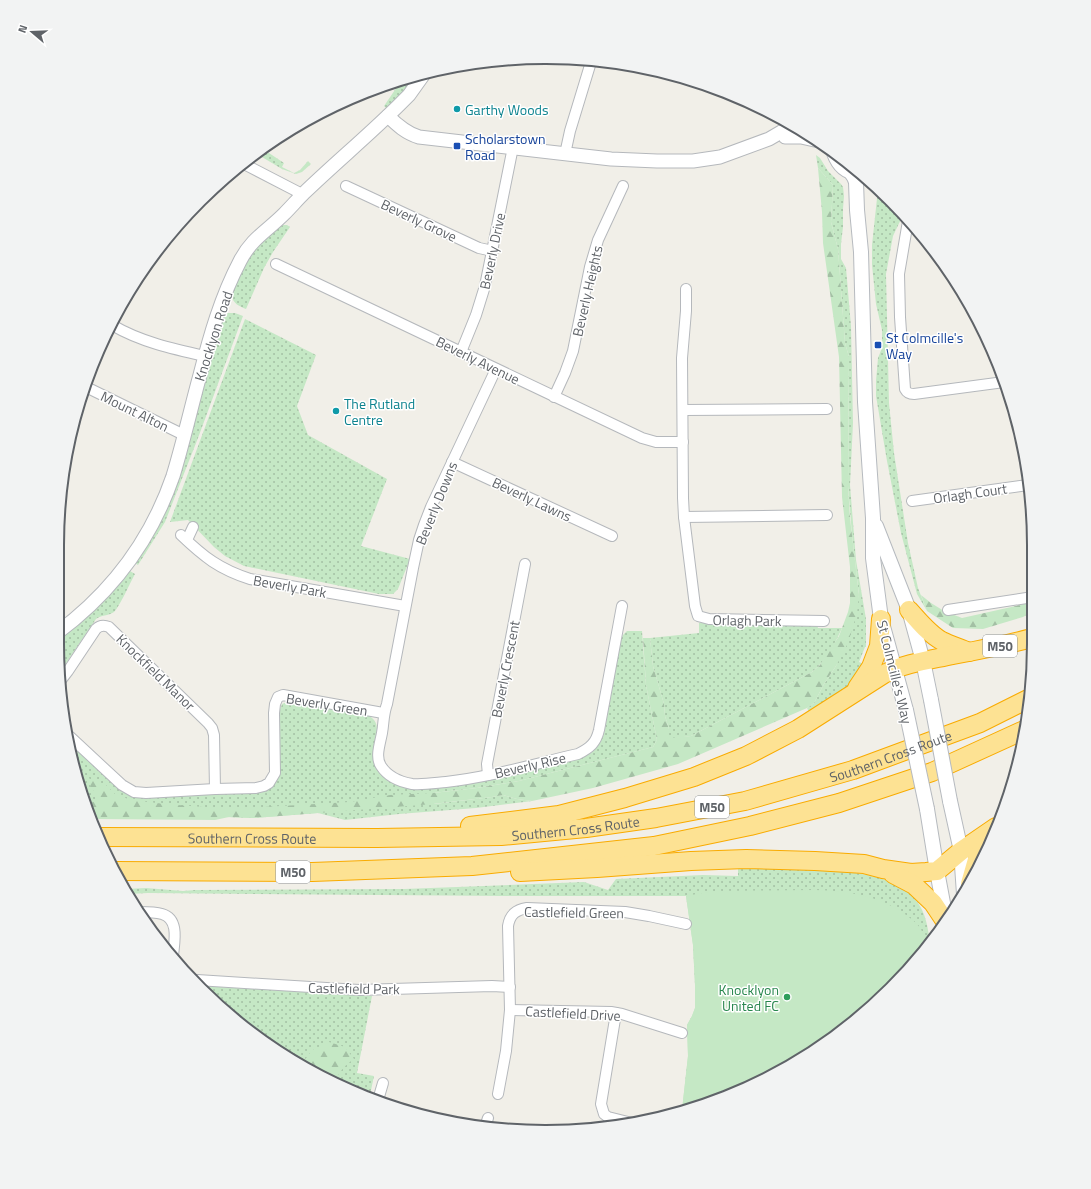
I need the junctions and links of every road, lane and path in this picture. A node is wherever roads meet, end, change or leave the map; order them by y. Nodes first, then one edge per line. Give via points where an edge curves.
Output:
1 (591, 66) edge
2 (419, 81) edge
3 (388, 116) junction
4 (787, 130) edge
5 (799, 137) edge
6 (769, 139) junction
7 (513, 147) junction
8 (565, 154) junction
9 (249, 167) edge
10 (854, 176) edge
11 (346, 186) dead end
12 (623, 186) dead end
13 (866, 186) edge
14 (302, 194) junction
15 (907, 227) edge
16 (493, 251) junction
17 (861, 252) junction
18 (276, 264) dead end
19 (686, 289) dead end
20 (117, 328) edge
21 (461, 352) junction
22 (205, 356) junction
23 (496, 369) junction
24 (998, 383) edge
25 (91, 389) edge
26 (554, 397) junction
27 (827, 409) dead end
28 (683, 410) junction
29 (184, 435) junction
30 (683, 442) junction
31 (452, 462) junction
32 (1023, 486) edge
33 (912, 501) dead end
34 (827, 515) dead end
35 (684, 517) junction
36 (873, 518) junction
37 (193, 527) dead end
38 (612, 536) dead end
39 (525, 564) dead end
40 (1027, 598) edge
41 (405, 606) junction
42 (622, 606) dead end
43 (909, 610) junction
44 (948, 610) dead end
45 (881, 619) junction
46 (824, 621) dead end
47 (64, 628) edge
48 (1027, 639) edge
49 (969, 652) junction
50 (922, 661) junction
51 (894, 669) junction
52 (65, 675) edge
53 (852, 696) junction
54 (1023, 701) edge
55 (383, 714) junction
56 (1019, 732) edge
57 (74, 740) edge
58 (488, 775) junction
59 (215, 789) junction
60 (988, 833) edge
61 (105, 837) edge
62 (378, 838) junction
63 (961, 851) junction
64 (472, 866) junction
65 (883, 869) junction
66 (122, 871) edge
67 (937, 871) junction
68 (963, 882) edge
69 (146, 912) edge
70 (945, 913) edge
71 (943, 916) edge
72 (686, 924) dead end
73 (173, 949) edge
74 (201, 980) edge
75 (510, 987) junction
76 (510, 1010) junction
77 (616, 1013) junction
78 (682, 1033) dead end
79 (383, 1083) dead end
80 (498, 1094) dead end
81 (380, 1095) edge
82 (619, 1119) edge

1 - 8 street
2 - 3 street, Knocklyon Road
3 - 7 street via 403,130 413,135
3 - 14 street, Knocklyon Road
4 - 6 street
5 - 6 street
6 - 8 street via 720,157 702,160 611,159
7 - 8 street
7 - 16 street, Beverly Drive
9 - 14 street
10 - 17 main road, St Colmcille's Way
11 - 16 street, Beverly Grove via 479,248
12 - 26 street, Beverly Heights via 598,240 573,351
13 - 17 main road, St Colmcille's Way
14 - 22 street, Knocklyon Road via 246,250 222,303
15 - 24 street via 899,274 906,392 914,394
16 - 21 street, Beverly Drive via 481,302
17 - 36 main road, St Colmcille's Way via 865,402
18 - 21 street, Beverly Avenue
19 - 28 street, Orlagh Park via 682,358
20 - 22 street via 160,346
21 - 23 street, Beverly Avenue
22 - 29 street, Knocklyon Road
23 - 26 street, Beverly Avenue
23 - 31 street, Beverly Downs
25 - 29 street, Mount Alton
26 - 30 street, Beverly Avenue via 650,441
27 - 28 street
28 - 30 street, Orlagh Park
29 - 47 street, Knocklyon Road via 173,475 141,544 101,595
30 - 35 street, Orlagh Park
31 - 38 street, Beverly Lawns
31 - 41 street, Beverly Downs via 422,530
32 - 33 street, Orlagh Court
34 - 35 street
35 - 46 street, Orlagh Park via 698,616 709,619
36 - 43 main road, St Colmcille's Way
36 - 45 main road, St Colmcille's Way via 873,558
37 - 41 street, Beverly Park via 184,537 214,564 232,574 250,580
39 - 58 street, Beverly Crescent via 487,764
40 - 44 street
41 - 55 street, Beverly Downs
42 - 58 street, Beverly Rise via 599,730 594,743 578,754
43 - 49 highway, M50 via 935,637
43 - 50 main road, St Colmcille's Way
45 - 51 main road, St Colmcille's Way
45 - 53 highway, M50 via 879,646 871,667
48 - 49 highway, M50
49 - 50 highway, M50
50 - 51 highway, M50
50 - 63 main road, St Colmcille's Way, bridge
51 - 53 highway, M50
51 - 67 main road, St Colmcille's Way, bridge via 906,710
52 - 59 street, Knockfield Manor via 96,629 104,625 108,627 212,728
53 - 62 highway, M50 via 798,729 746,756 674,784 559,815
54 - 62 highway, Southern Cross Route / M50 via 980,723 861,767 745,801 656,818 578,829 501,836
55 - 58 street, Beverly Rise via 378,758 381,766 396,779 421,784
55 - 59 street, Beverly Green via 278,696 274,723 275,773 269,783 256,788
56 - 64 highway, Southern Cross Route / M50 via 932,772 839,803 750,826 654,846
57 - 59 street via 122,785 134,792
60 - 63 highway
61 - 62 highway, Southern Cross Route / M50
63 - 67 highway
63 - 68 main road, St Colmcille's Way
64 - 65 highway, M50 via 508,872 746,859 864,864
64 - 66 highway, Southern Cross Route / M50 via 312,872
65 - 67 highway, M50 via 911,873
65 - 71 highway, M50 via 914,885
67 - 70 main road, St Colmcille's Way
69 - 73 street via 164,914 172,922
72 - 75 street, Castlefield Green via 625,912 527,908 518,911 512,914 508,926
74 - 75 street, Castlefield Park via 359,990
75 - 76 street, Castlefield Green
76 - 77 street, Castlefield Drive
76 - 80 street, Castlefield Green
77 - 78 street, Castlefield Drive
77 - 82 street via 601,1104 604,1114
79 - 81 street

